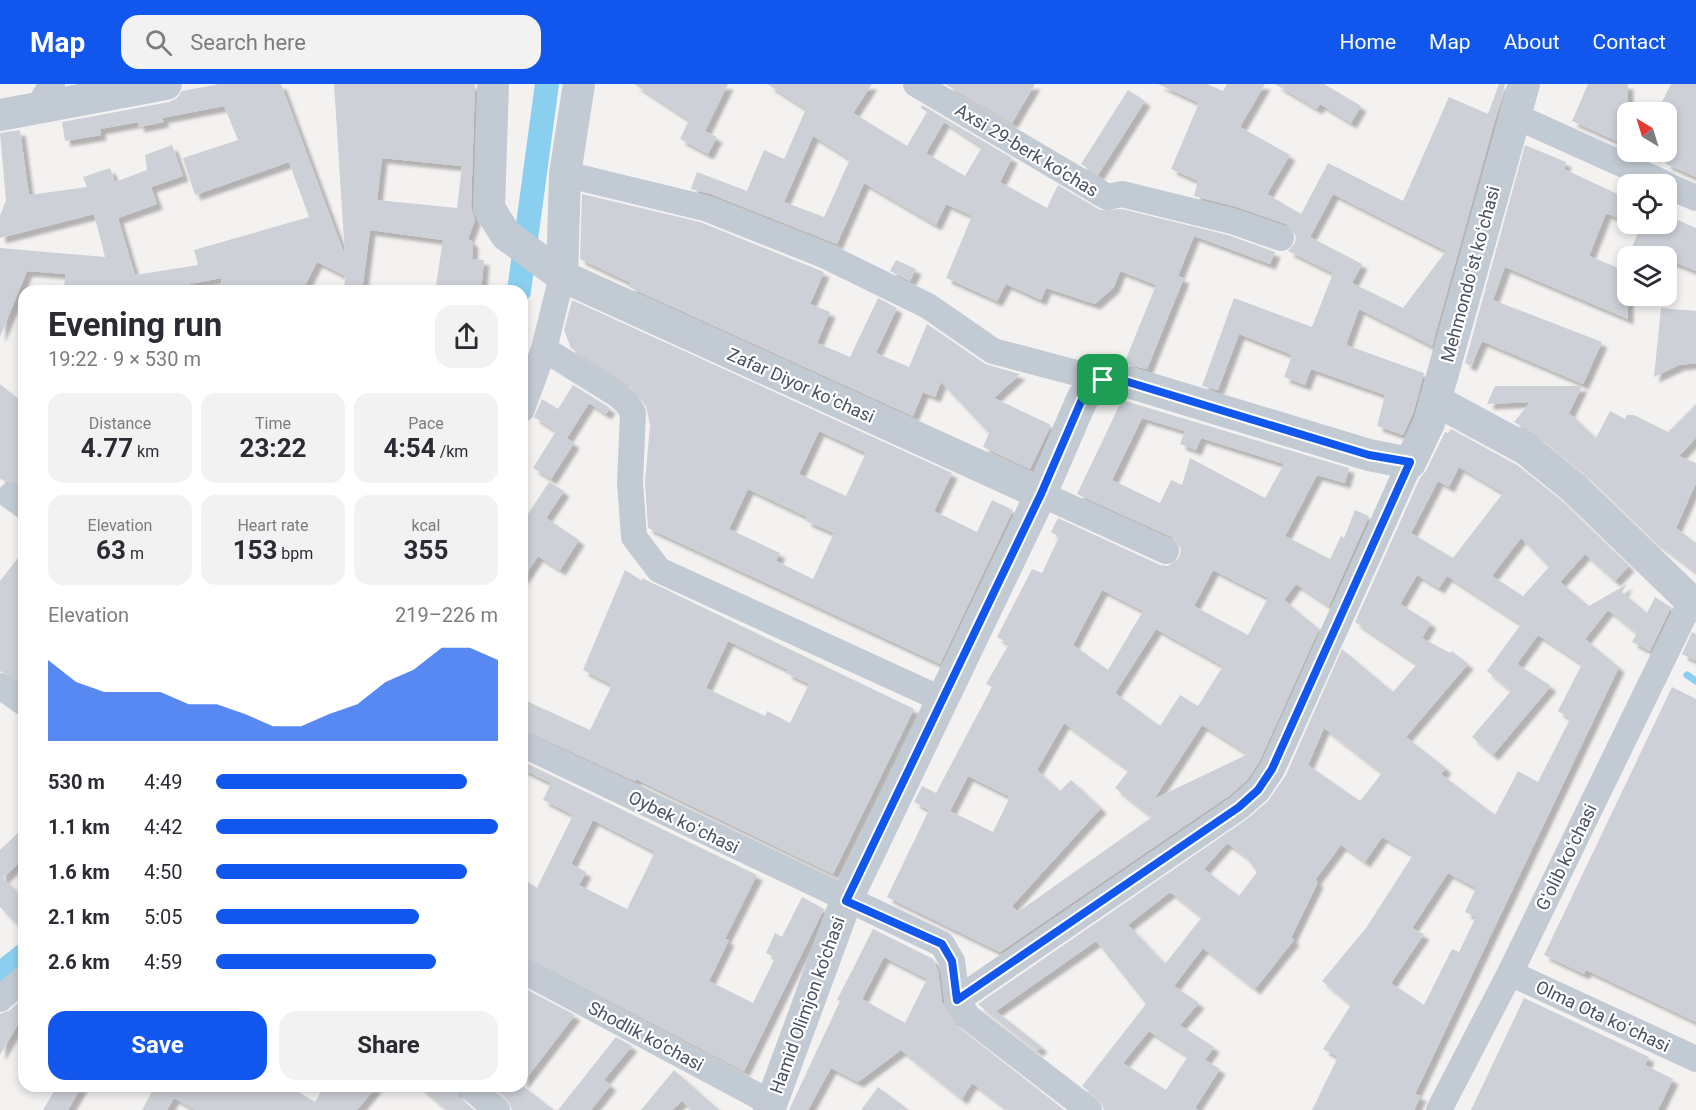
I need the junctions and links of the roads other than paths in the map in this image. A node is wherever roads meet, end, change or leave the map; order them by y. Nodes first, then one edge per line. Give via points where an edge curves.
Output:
1 (166, 84) edge
2 (493, 84) edge
3 (579, 84) edge
4 (916, 84) edge
5 (1524, 84) edge
6 (45, 95) edge
7 (0, 115) edge
8 (1513, 115) junction
9 (565, 174) junction
10 (1642, 174) edge
11 (1677, 190) edge
12 (1696, 198) edge
13 (1281, 238) dead end
14 (555, 271) junction
15 (544, 349) junction
16 (1103, 380) junction
17 (528, 393) edge
18 (1435, 400) junction
19 (1410, 462) junction
20 (1041, 494) junction
21 (1166, 551) dead end
22 (1693, 605) edge
23 (0, 686) edge
24 (18, 699) edge
25 (942, 700) junction
26 (528, 747) edge
27 (846, 901) junction
28 (528, 973) edge
29 (1510, 973) junction
30 (18, 983) edge
31 (0, 999) edge
32 (957, 1000) junction
33 (1696, 1059) edge
34 (476, 1092) edge
35 (770, 1106) edge
36 (497, 1110) edge
37 (1089, 1110) edge
38 (1439, 1110) edge

1 - 6 street
2 - 14 street, Zafar Diyor koʻchasi via 489,208 509,236
3 - 9 street
4 - 13 street, Аxsi 29-berk koʼchas via 1107,197 1122,194 1232,221
5 - 8 street, Mehmondoʻst koʻchasi
6 - 7 street
8 - 10 street
8 - 18 street, Mehmondoʻst koʻchasi
9 - 14 street
9 - 16 street via 705,208 826,256 928,306 993,351
11 - 12 street
14 - 15 street
14 - 20 street, Zafar Diyor koʻchasi
15 - 17 street
15 - 25 street via 618,395 633,413 630,482 634,537 659,570
16 - 19 street via 1128,382 1369,455
16 - 20 street, Hamid Olimjon ko'chasi via 1083,397
18 - 19 street, Mehmondoʻst koʻchasi via 1429,423
18 - 22 street via 1527,450 1574,488
19 - 32 street via 1272,769 1258,790 1239,807
20 - 21 street
20 - 25 street, Hamid Olimjon ko'chasi
22 - 29 street, Gʻolib koʻchasi
23 - 24 street
25 - 27 street, Hamid Olimjon ko'chasi
26 - 27 street, Oybek koʻchasi
27 - 32 street, Oybek koʻchasi via 942,944 952,961
27 - 35 street, Hamid Olimjon ko'chasi
28 - 35 street, Shodlik ko‘chasi
29 - 33 street, Olma Ota koʻchasi
29 - 38 street, Gʻolib koʻchasi
30 - 31 street
32 - 37 street via 968,1017
34 - 36 street

